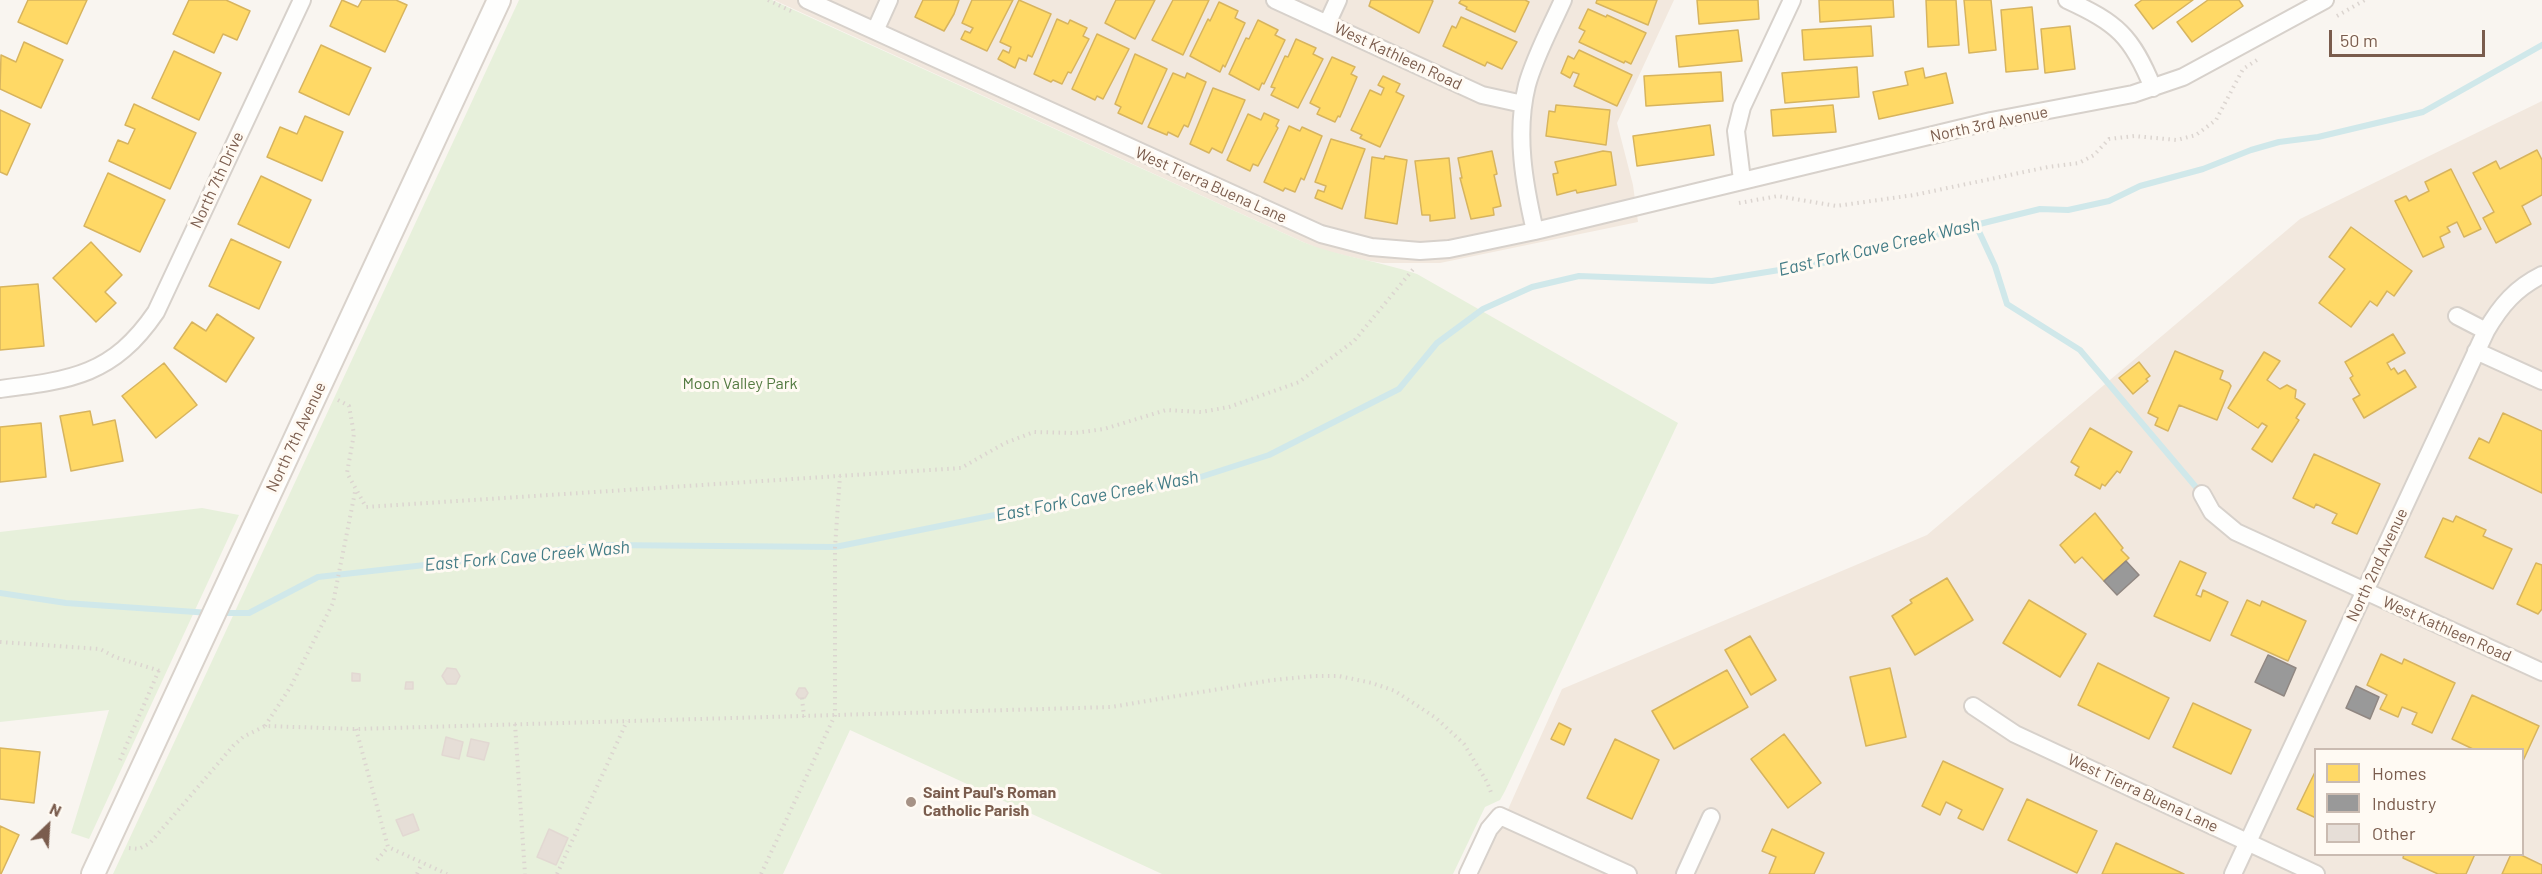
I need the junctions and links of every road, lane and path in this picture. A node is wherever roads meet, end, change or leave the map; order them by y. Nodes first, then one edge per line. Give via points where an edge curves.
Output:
1 (302, 0) edge
2 (499, 0) edge
3 (807, 0) edge
4 (889, 0) edge
5 (1275, 0) edge
6 (1338, 0) edge
7 (1563, 0) edge
8 (1792, 0) edge
9 (2067, 0) edge
10 (2325, 0) edge
11 (2365, 0) edge
12 (2334, 17) dead end
13 (1327, 24) junction
14 (875, 31) junction
15 (2262, 57) dead end
16 (2152, 88) junction
17 (1523, 104) junction
18 (1742, 180) junction
19 (1732, 204) dead end
20 (1638, 206) joint
21 (1535, 231) junction
22 (1426, 267) dead end
23 (2542, 274) edge
24 (2457, 316) dead end
25 (2486, 331) junction
26 (2476, 351) junction
27 (2542, 381) edge
28 (0, 389) edge
29 (338, 400) dead end
30 (840, 476) junction
31 (355, 492) junction
32 (2202, 494) dead end
33 (2365, 592) junction
34 (0, 642) edge
35 (2542, 672) edge
36 (177, 689) junction
37 (802, 698) dead end
38 (1972, 706) dead end
39 (835, 715) junction
40 (804, 717) junction
41 (627, 721) junction
42 (515, 724) junction
43 (356, 729) junction
44 (1492, 795) dead end
45 (1711, 817) dead end
46 (2248, 842) junction
47 (388, 847) junction
48 (377, 860) dead end
49 (422, 862) junction
50 (93, 874) edge
51 (417, 874) edge
52 (447, 874) edge
53 (525, 874) edge
54 (557, 874) edge
55 (761, 874) edge
56 (1468, 874) edge
57 (1628, 874) edge
58 (1684, 874) edge
59 (2233, 874) edge
60 (2316, 874) edge

1 - 28 street, North 7th Drive via 156,312 141,334 122,354 98,368 69,378
2 - 36 street, North 7th Avenue
3 - 14 street, West Tierra Buena Lane
4 - 14 street
5 - 13 street, West Kathleen Road
6 - 13 street
7 - 17 street via 1533,65
8 - 18 street via 1742,107 1736,131
9 - 16 street via 2117,28 2133,45
10 - 16 street, North 3rd Avenue via 2183,77
11 - 12 path
13 - 17 street, West Kathleen Road via 1482,94
14 - 21 street, West Tierra Buena Lane via 1344,242 1371,247 1449,249
15 - 19 path via 2243,69 2216,120 2196,135 2177,140 2134,136 2109,139 2094,155 2079,163 1914,195 1836,206 1778,196
16 - 18 street, North 3rd Avenue via 1991,121
17 - 21 street via 1522,156
18 - 20 street, North 3rd Avenue
20 - 21 street, West Tierra Buena Lane
22 - 30 path via 1414,267 1354,341 1299,382 1229,407 1201,412 1166,410 1104,429 1075,433 1034,432 961,468
23 - 25 street, North 2nd Avenue via 2508,297
24 - 25 street
25 - 26 street, North 2nd Avenue
26 - 27 street
26 - 33 street, North 2nd Avenue
29 - 31 path via 350,406 354,434 347,473
30 - 31 path via 366,507
30 - 39 path via 835,547
31 - 43 path via 333,603 291,687 266,726
32 - 33 street, West Kathleen Road via 2212,512 2236,532
33 - 35 street, West Kathleen Road
33 - 46 street, North 2nd Avenue
34 - 36 path via 100,649 159,670
36 - 50 street, North 7th Avenue
37 - 40 path
38 - 46 street, West Tierra Buena Lane via 2015,734
39 - 40 path
39 - 44 path via 1111,707 1273,680 1339,676 1395,691 1436,718 1464,744
39 - 55 path
40 - 41 path
41 - 42 path
41 - 54 path
42 - 43 path
42 - 53 path
43 - 47 path
45 - 58 street
46 - 59 street, North 2nd Avenue
46 - 60 street, West Tierra Buena Lane
47 - 48 path
47 - 49 path
49 - 51 path
49 - 52 path
56 - 57 street via 1489,829 1500,816

